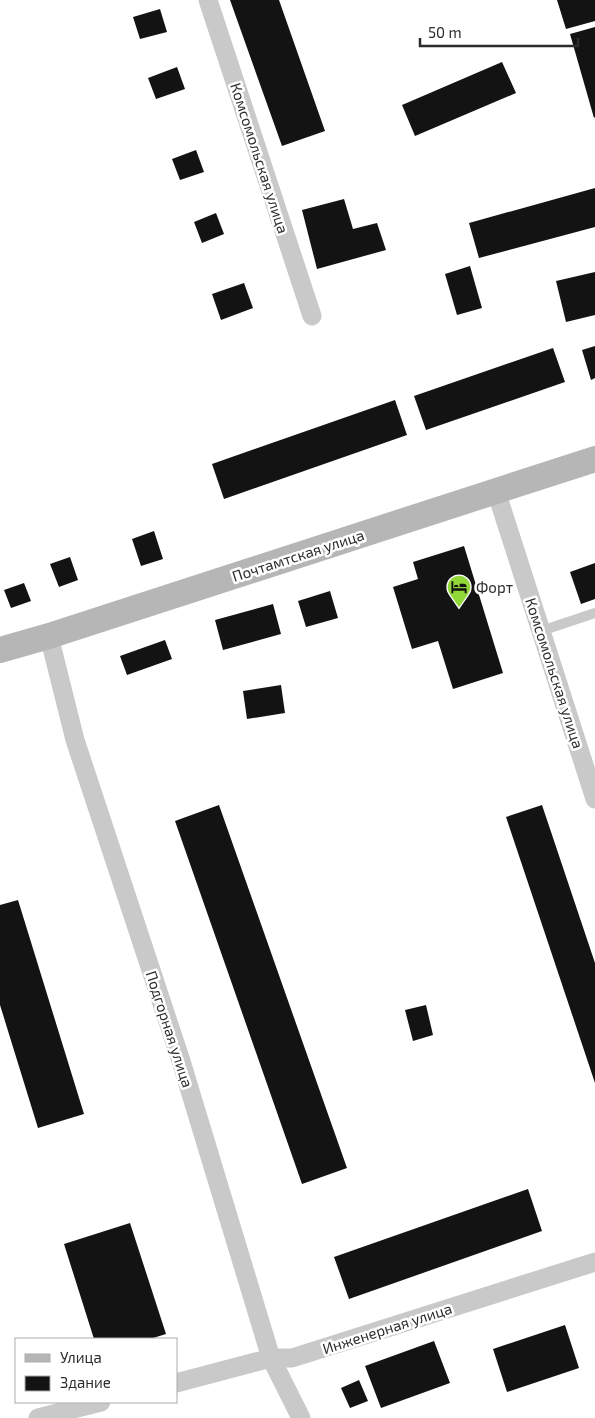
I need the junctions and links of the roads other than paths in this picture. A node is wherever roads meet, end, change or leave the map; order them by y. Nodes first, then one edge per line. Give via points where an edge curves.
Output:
1 (208, 0) edge
2 (312, 316) dead end
3 (595, 459) edge
4 (496, 491) junction
5 (595, 613) edge
6 (541, 631) junction
7 (49, 636) junction
8 (0, 650) edge
9 (595, 799) edge
10 (595, 1262) edge
11 (271, 1358) junction
12 (178, 1382) edge
13 (97, 1403) edge
14 (38, 1418) edge
15 (301, 1418) edge

1 - 2 street, Комсомольская улица
3 - 4 street, Почтамтская улица
4 - 6 street, Комсомольская улица
4 - 7 street, Почтамтская улица
5 - 6 lane
6 - 9 street, Комсомольская улица
7 - 8 street, Почтамтская улица
7 - 11 street, Подгорная улица via 75,740 181,1061
10 - 11 street, Инженерная улица via 292,1358
11 - 12 street, Инженерная улица
11 - 15 street, Подгорная улица
13 - 14 street

